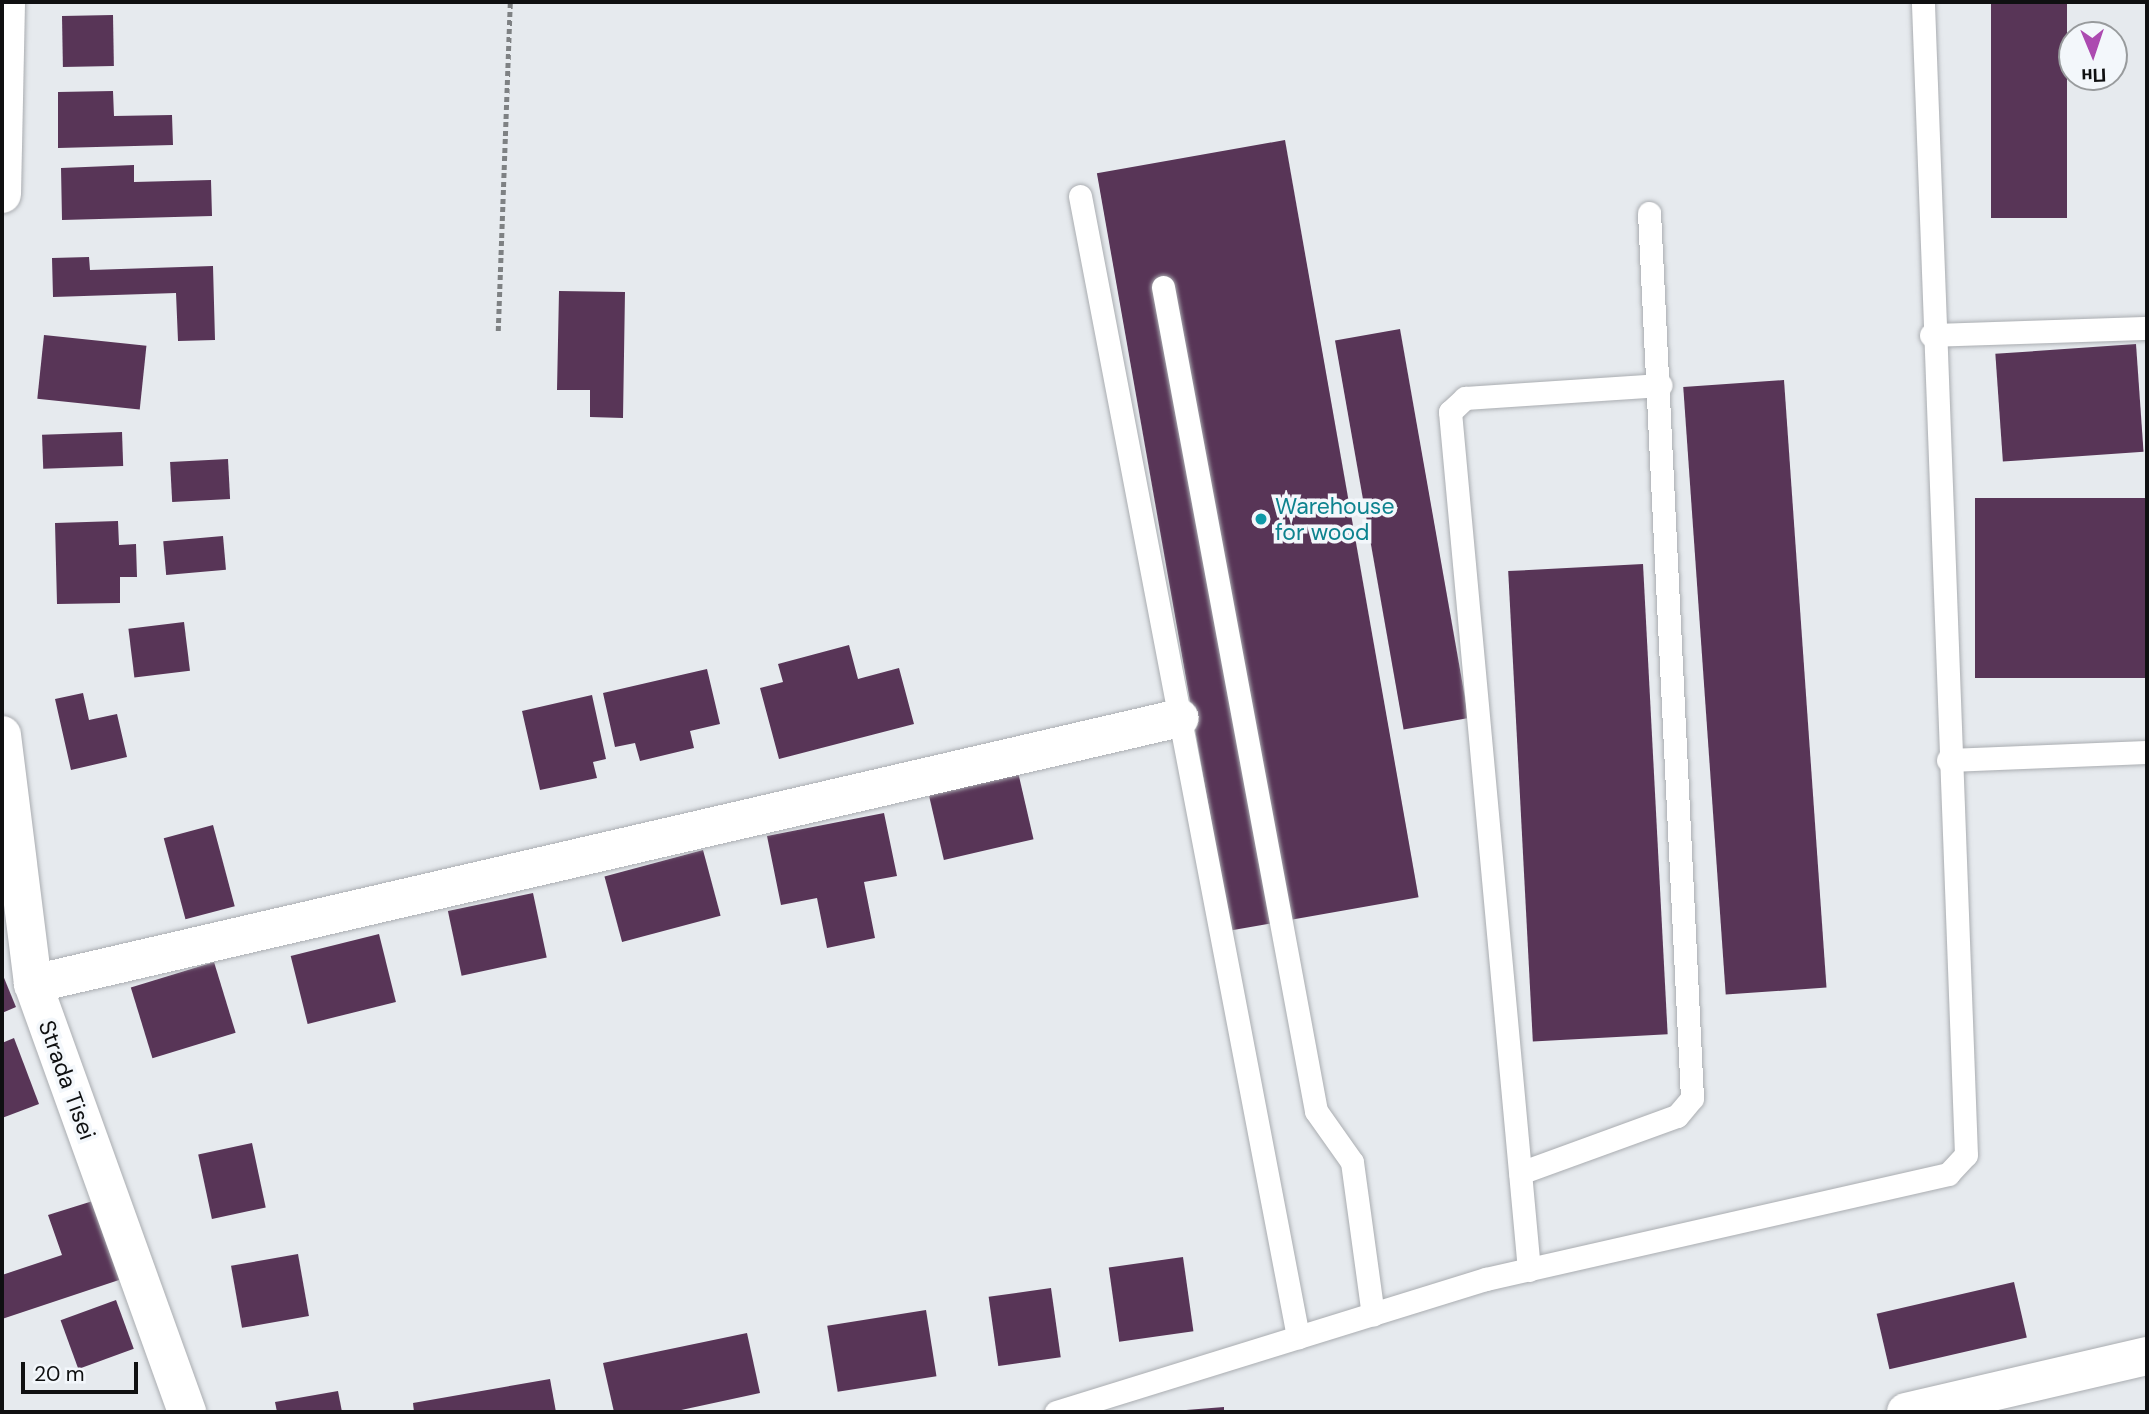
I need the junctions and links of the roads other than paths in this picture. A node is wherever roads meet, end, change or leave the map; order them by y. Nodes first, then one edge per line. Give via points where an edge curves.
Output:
1 (6, 2) edge
2 (1923, 2) edge
3 (2, 194) edge
4 (1080, 197) dead end
5 (1649, 213) dead end
6 (1163, 287) dead end
7 (2147, 328) edge
8 (1931, 335) junction
9 (1661, 384) junction
10 (1180, 718) junction
11 (2, 735) edge
12 (2147, 752) edge
13 (1948, 760) junction
14 (33, 985) junction
15 (1520, 1173) junction
16 (1529, 1270) junction
17 (1373, 1315) junction
18 (1298, 1337) junction
19 (2147, 1356) edge
20 (187, 1412) edge
21 (1056, 1412) edge
22 (1906, 1412) edge

1 - 3 street
2 - 8 lane
4 - 10 lane
5 - 9 lane
6 - 17 lane via 1316,1111 1352,1162
7 - 8 lane
8 - 13 lane
9 - 15 lane via 1692,1098 1677,1116
9 - 15 lane via 1465,398 1450,412
10 - 14 street
10 - 18 lane
11 - 14 street, Strada Tisei
12 - 13 lane
13 - 16 lane via 1966,1156 1948,1174
14 - 20 street, Strada Tisei
15 - 16 lane
16 - 17 lane
17 - 18 lane
18 - 21 lane
19 - 22 street

